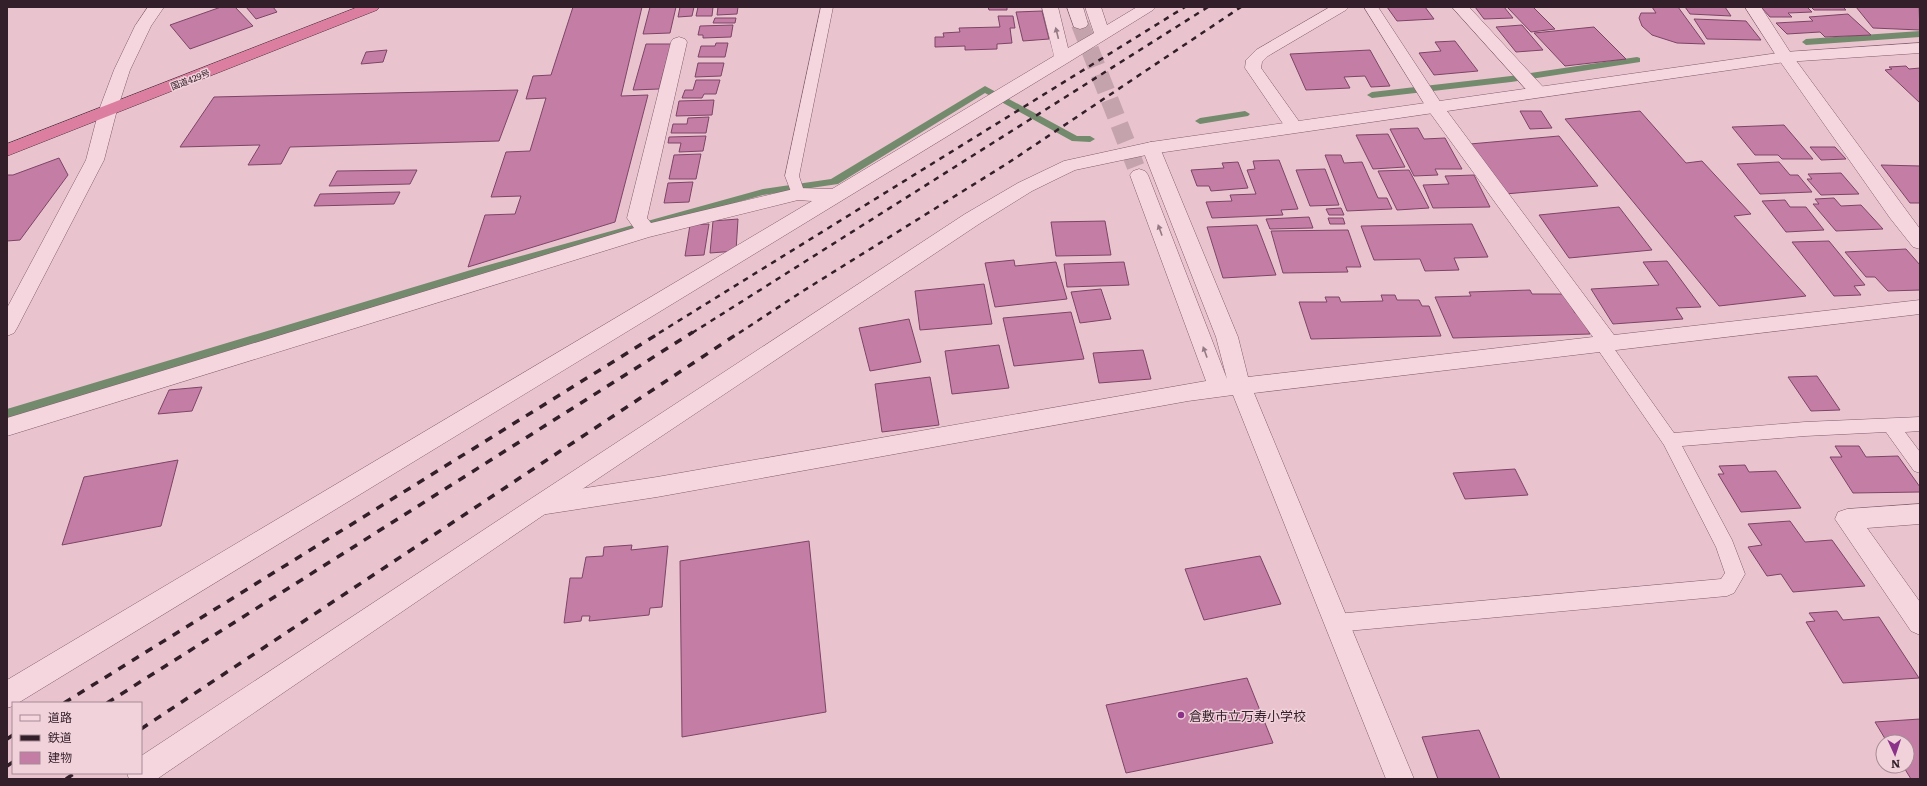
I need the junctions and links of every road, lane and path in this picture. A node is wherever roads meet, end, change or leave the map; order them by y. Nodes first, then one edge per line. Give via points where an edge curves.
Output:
1 (156, 7) edge
2 (372, 7) edge
3 (827, 7) edge
4 (1050, 7) edge
5 (1075, 7) edge
6 (1093, 7) edge
7 (1148, 7) edge
8 (1341, 7) edge
9 (1460, 7) edge
10 (1753, 7) edge
11 (1371, 8) dead end
12 (1080, 24) tunnel mouth
13 (1102, 34) junction
14 (679, 42) dead end
15 (1920, 48) edge
16 (1785, 57) junction
17 (1063, 59) junction
18 (1534, 87) junction
19 (1427, 96) junction
20 (108, 110) junction
21 (1294, 127) junction
22 (1152, 148) junction
23 (7, 150) edge
24 (1139, 175) tunnel mouth
25 (796, 190) junction
26 (836, 195) junction
27 (642, 226) junction
28 (1920, 242) edge
29 (1920, 307) edge
30 (7, 328) edge
31 (1606, 343) junction
32 (1229, 387) junction
33 (1920, 424) edge
34 (1890, 425) junction
35 (7, 427) edge
36 (1670, 440) junction
37 (1920, 466) edge
38 (540, 505) junction
39 (1920, 514) edge
40 (1336, 623) junction
41 (1920, 623) edge
42 (7, 695) edge
43 (142, 772) edge
44 (1400, 779) edge

1 - 20 street via 143,26 122,70
2 - 20 highway, 国道429号
3 - 25 lane via 792,176
17 -> 4 street
5 - 12 street
6 - 13 street
7 - 13 street
8 - 21 street via 1254,60 1253,68
9 - 18 street
10 - 16 street
11 - 19 street
13 - 17 street
14 - 27 street
15 - 16 street
16 - 18 street
16 - 28 street
17 - 26 street
18 - 19 street
19 - 21 street
19 - 31 street
20 - 23 highway, 国道429号
20 - 30 street via 95,160
21 - 22 street
22 - 32 street via 1227,336
22 - 38 street via 1070,165 1025,187 972,219
32 -> 24 street
25 - 26 street
25 - 27 street
26 - 42 street
27 - 35 street
29 - 31 street
31 - 32 street
31 - 36 lane
32 - 38 street via 1188,392 657,487
32 - 40 street
33 - 34 lane
34 - 36 lane
34 - 37 lane
36 - 40 lane via 1725,546 1735,574 1727,587
38 - 43 street
39 - 41 street via 1847,518
40 - 44 street

